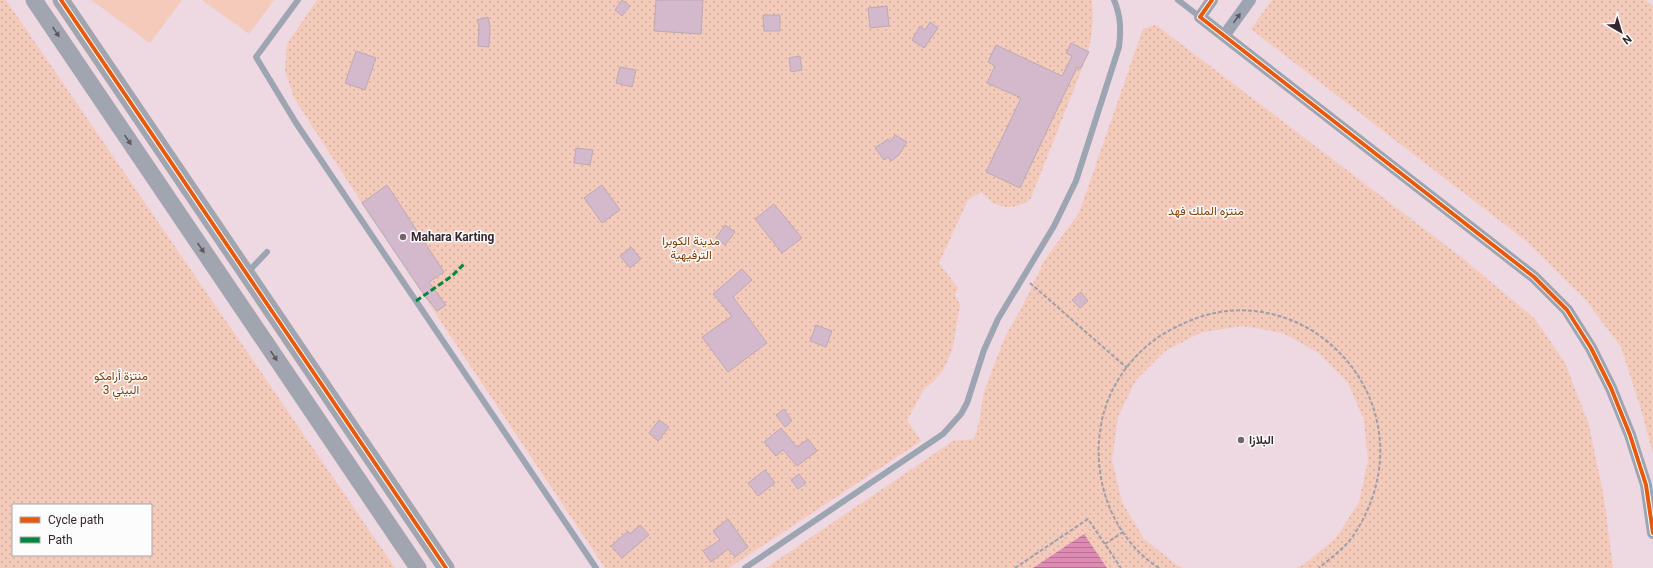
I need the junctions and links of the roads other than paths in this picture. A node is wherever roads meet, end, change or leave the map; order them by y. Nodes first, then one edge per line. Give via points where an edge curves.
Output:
1 (34, 0) edge
2 (61, 0) edge
3 (298, 0) edge
4 (1114, 0) edge
5 (1178, 0) edge
6 (1212, 0) edge
7 (1250, 0) edge
8 (1200, 18) junction
9 (1224, 36) junction
10 (105, 64) junction
11 (86, 77) junction
12 (267, 252) dead end
13 (247, 273) junction
14 (227, 287) junction
15 (407, 511) junction
16 (388, 524) junction
17 (1653, 533) edge
18 (418, 568) edge
19 (446, 568) edge
20 (596, 568) edge
21 (745, 568) edge

1 -> 11 street
2 - 10 street
3 - 20 lane via 256,57 296,123
4 - 21 lane via 1119,10 1122,28 1119,47 1076,181 1054,226 995,325 961,414 943,434
5 - 8 lane
6 - 8 street
9 -> 7 street
8 - 9 street
9 - 17 street via 1534,277 1566,310 1591,348 1630,435 1646,485
10 - 11 street
10 - 13 street
11 -> 14 street
12 - 13 lane
13 - 14 street
13 - 15 street
14 -> 16 street
15 - 16 street
15 - 19 street
16 - 18 street

